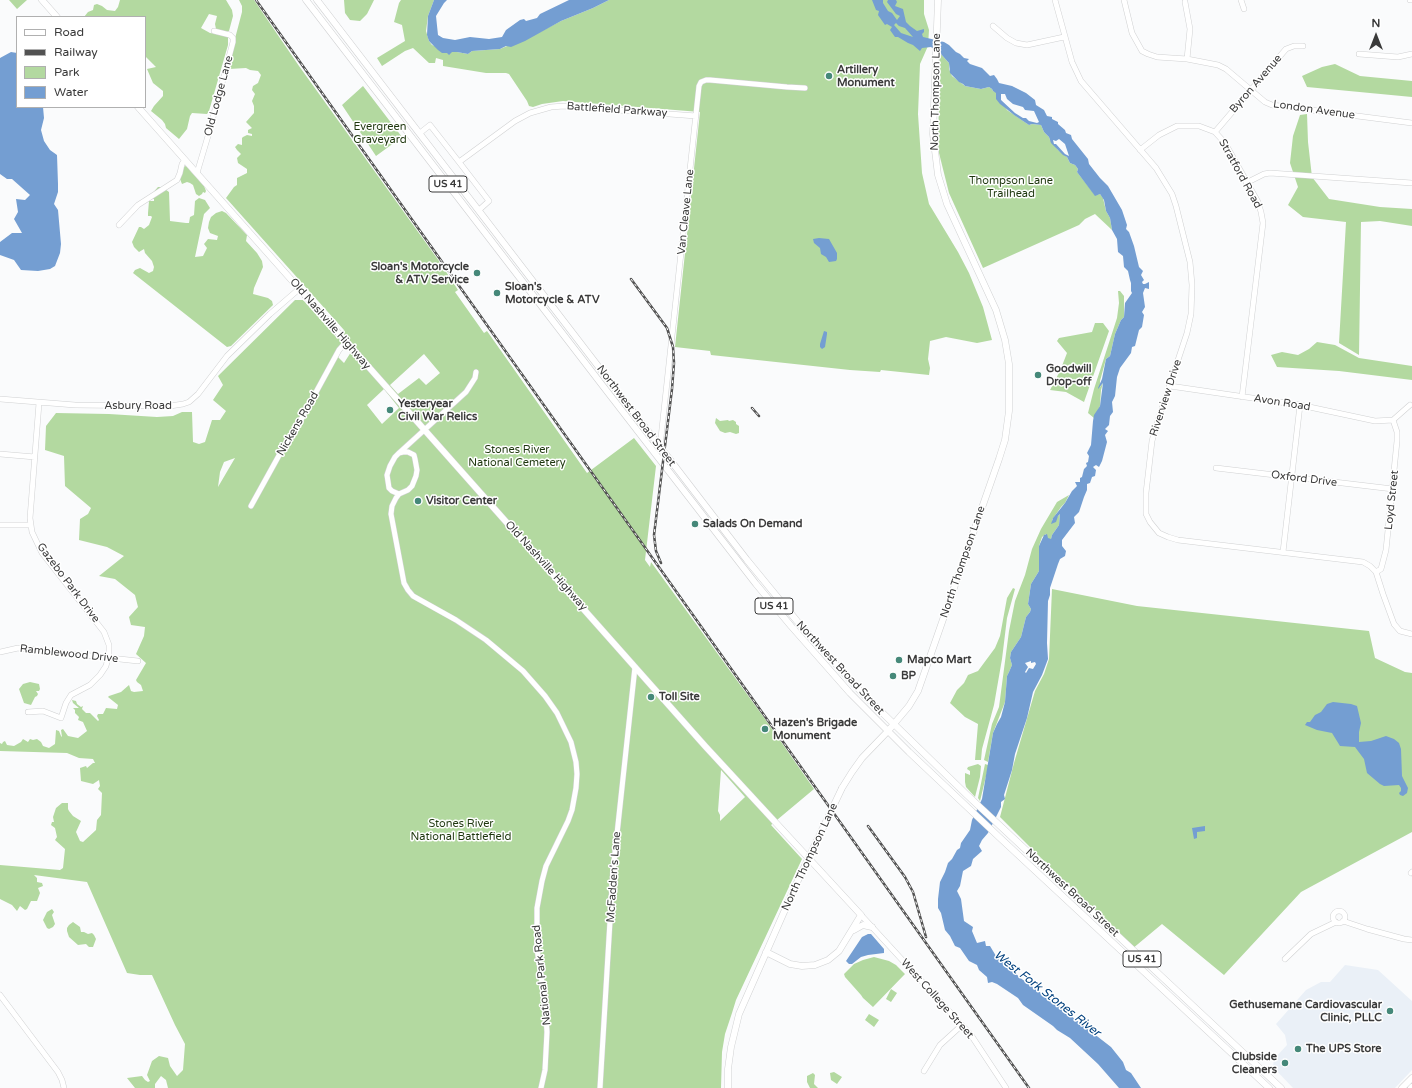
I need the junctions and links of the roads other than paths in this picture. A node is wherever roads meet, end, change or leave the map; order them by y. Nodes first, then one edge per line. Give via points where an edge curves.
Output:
1 (42, 0) edge
2 (306, 0) edge
3 (317, 0) edge
4 (938, 0) edge
5 (1055, 0) edge
6 (1124, 0) edge
7 (1241, 0) edge
8 (1185, 2) dead end
9 (1244, 9) dead end
10 (56, 16) edge
11 (993, 26) dead end
12 (214, 31) dead end
13 (346, 37) junction
14 (1064, 37) junction
15 (338, 42) junction
16 (1303, 46) dead end
17 (1359, 54) dead end
18 (1412, 54) edge
19 (1187, 59) junction
20 (805, 88) dead end
21 (1250, 90) junction
22 (139, 108) edge
23 (696, 116) junction
24 (1412, 123) edge
25 (1215, 132) junction
26 (420, 134) junction
27 (413, 139) junction
28 (1140, 150) junction
29 (185, 160) junction
30 (458, 162) junction
31 (197, 173) junction
32 (1246, 183) junction
33 (1412, 183) edge
34 (479, 210) junction
35 (472, 215) junction
36 (119, 225) dead end
37 (509, 249) junction
38 (502, 255) junction
39 (299, 289) junction
40 (563, 320) junction
41 (556, 325) junction
42 (346, 342) junction
43 (476, 372) dead end
44 (613, 385) junction
45 (1170, 386) junction
46 (606, 390) junction
47 (1242, 397) junction
48 (0, 399) edge
49 (39, 403) junction
50 (1300, 405) junction
51 (1410, 405) dead end
52 (1394, 422) junction
53 (424, 429) junction
54 (410, 443) junction
55 (660, 447) junction
56 (399, 453) junction
57 (654, 453) junction
58 (0, 454) edge
59 (414, 455) junction
60 (34, 457) junction
61 (1216, 468) dead end
62 (1292, 477) junction
63 (1393, 489) junction
64 (693, 490) junction
65 (399, 494) junction
66 (687, 495) junction
67 (251, 506) dead end
68 (0, 525) edge
69 (31, 525) junction
70 (733, 542) junction
71 (727, 547) junction
72 (1283, 552) junction
73 (1376, 572) junction
74 (762, 579) junction
75 (756, 584) junction
76 (797, 621) junction
77 (790, 626) junction
78 (1412, 634) edge
79 (820, 647) junction
80 (0, 652) edge
81 (814, 652) junction
82 (109, 658) junction
83 (138, 661) dead end
84 (635, 667) junction
85 (28, 712) dead end
86 (893, 724) junction
87 (888, 731) junction
88 (861, 915) junction
89 (1097, 917) junction
90 (1344, 921) junction
91 (1336, 922) junction
92 (1091, 923) junction
93 (872, 927) junction
94 (851, 932) junction
95 (1412, 940) edge
96 (1132, 949) junction
97 (766, 952) junction
98 (1126, 956) junction
99 (1285, 959) dead end
100 (0, 995) edge
101 (962, 1025) junction
102 (1220, 1030) junction
103 (1214, 1037) junction
104 (1252, 1061) junction
105 (1246, 1067) junction
106 (924, 1071) dead end
107 (1412, 1078) edge
108 (1277, 1086) edge
109 (64, 1088) edge
110 (541, 1088) edge
111 (600, 1088) edge
112 (728, 1088) edge
113 (1006, 1088) edge
114 (1269, 1088) edge
115 (1402, 1088) edge

1 - 10 main road
2 - 15 main road, US 41
3 - 13 main road, US 41
4 - 86 main road, North Thompson Lane via 933,134 938,175 947,204 996,310 1009,364 1009,411 999,459 918,691
5 - 14 street, Riverview Drive
6 - 19 street, London Avenue via 1132,33 1142,52 1157,57
7 - 9 street
8 - 19 street via 1190,29
11 - 14 street via 1007,38 1027,45
12 - 31 street, Old Lodge Lane via 230,35 233,42
13 - 15 main road
13 - 26 main road, Northwest Broad Street / US 41
14 - 28 street, Riverview Drive via 1081,81
15 - 27 main road, Northwest Broad Street / US 41
16 - 21 street, Byron Avenue via 1294,46 1286,50
17 - 18 street via 1398,57
19 - 21 street, London Avenue via 1207,62 1226,69
20 - 23 street, Van Cleave Lane via 706,80 699,86
21 - 24 street, London Avenue via 1272,105
21 - 25 street, Byron Avenue
22 - 29 main road, Old Nashville Highway
23 - 30 street, Battlefield Parkway via 552,107 530,113 515,121
23 - 55 street, Van Cleave Lane
25 - 28 street, Stratford Road via 1200,126 1177,126 1159,135
25 - 32 street, Stratford Road via 1225,142
26 - 27 main road
26 - 30 street via 430,125
26 - 34 main road, Northwest Broad Street / US 41
27 - 35 main road, Northwest Broad Street / US 41
28 - 45 street, Riverview Drive via 1156,168 1172,194 1190,262 1191,314
29 - 31 main road, Old Nashville Highway
29 - 36 street via 177,180 138,205
30 - 34 street via 489,201
31 - 39 main road, Old Nashville Highway
32 - 33 street via 1270,173
32 - 47 street, Stratford Road via 1258,202 1263,223
34 - 35 main road
34 - 37 main road, Northwest Broad Street / US 41
35 - 38 main road, Northwest Broad Street / US 41
37 - 38 main road
37 - 40 main road, Northwest Broad Street / US 41
38 - 41 main road, Northwest Broad Street / US 41
39 - 42 main road, Old Nashville Highway
39 - 49 street, Asbury Road via 242,340 200,393 189,402 178,406
40 - 41 main road
40 - 44 main road, Northwest Broad Street / US 41
41 - 46 main road, Northwest Broad Street / US 41
42 - 53 main road, Old Nashville Highway
42 - 67 street, Nickens Road via 339,350
43 - 53 street via 466,392
44 - 46 main road
44 - 55 main road, Northwest Broad Street / US 41
45 - 47 street, Avon Road
45 - 72 street, Riverview Drive via 1152,441 1146,493 1146,514 1150,522 1159,533 1178,540
46 - 57 main road, Northwest Broad Street / US 41
47 - 50 street, Avon Road
48 - 49 street, Asbury Road
49 - 60 street, Gazebo Park Drive
50 - 52 street, Avon Road via 1375,421
50 - 62 street
51 - 52 street
52 - 63 street, Loyd Street via 1397,441
53 - 54 street
53 - 84 main road, Old Nashville Highway
54 - 56 street
54 - 59 street, National Park Road
55 - 57 main road
55 - 64 main road, Northwest Broad Street / US 41
56 - 59 street via 408,452
56 - 65 street via 392,461 387,479 389,488
57 - 66 main road, Northwest Broad Street / US 41
58 - 60 street
59 - 65 street, National Park Road via 417,470 414,482 408,490
60 - 69 street, Gazebo Park Drive
61 - 62 street, Oxford Drive
62 - 63 street, Oxford Drive
62 - 72 street
63 - 73 street, Loyd Street via 1385,557 1381,570
64 - 66 main road
64 - 70 main road, Northwest Broad Street / US 41
65 - 110 street, National Park Road via 392,506 391,518 404,583 408,590 413,596 486,640 529,677 557,713 571,742 576,762 576,788 572,810 546,866 537,908 537,949 547,1032
66 - 71 main road, Northwest Broad Street / US 41
68 - 69 street
69 - 82 street, Gazebo Park Drive via 40,550 104,631 109,645
70 - 71 main road
70 - 74 main road, Northwest Broad Street / US 41
71 - 75 main road, Northwest Broad Street / US 41
72 - 73 street, Riverview Drive via 1363,562
73 - 78 street via 1394,624 1400,631
74 - 75 main road
74 - 76 main road, Northwest Broad Street / US 41
75 - 77 main road, Northwest Broad Street / US 41
76 - 77 main road
76 - 79 main road, Northwest Broad Street / US 41
77 - 81 main road, Northwest Broad Street / US 41
79 - 81 main road
79 - 86 main road, Northwest Broad Street / US 41
80 - 82 street, Ramblewood Drive via 18,648
81 - 87 main road, Northwest Broad Street / US 41 via 850,694
82 - 83 street, Ramblewood Drive
82 - 85 street via 105,669 90,685 69,697 61,718 43,712
84 - 88 main road, Old Nashville Highway
84 - 111 street, McFadden's Lane via 613,872
86 - 87 main road, North Thompson Lane
86 - 89 main road, Northwest Broad Street / US 41
87 - 92 main road, Northwest Broad Street / US 41
87 - 97 main road, North Thompson Lane, bridge via 862,758 842,788
88 - 93 street, West College Street
88 - 94 main road
89 - 92 main road
89 - 96 main road, Northwest Broad Street / US 41
90 - 91 street
90 - 91 street via 1344,914 1337,911 1333,915
90 - 95 street
91 - 99 street via 1310,934
92 - 98 main road, Northwest Broad Street / US 41
93 - 94 main road via 863,925
93 - 101 street, West College Street
94 - 97 main road via 838,951 828,960 815,965 790,964
96 - 98 main road
96 - 102 main road, Northwest Broad Street / US 41
97 - 112 main road, North Thompson Lane via 747,992 734,1029
98 - 103 main road, Northwest Broad Street / US 41
100 - 109 street via 58,1072
101 - 106 street via 940,1045
101 - 113 street, West College Street
102 - 103 main road
102 - 104 main road, Northwest Broad Street / US 41
103 - 105 main road, Northwest Broad Street / US 41
104 - 105 main road
104 - 108 main road, Northwest Broad Street / US 41
105 - 114 main road, Northwest Broad Street / US 41
107 - 115 main road

